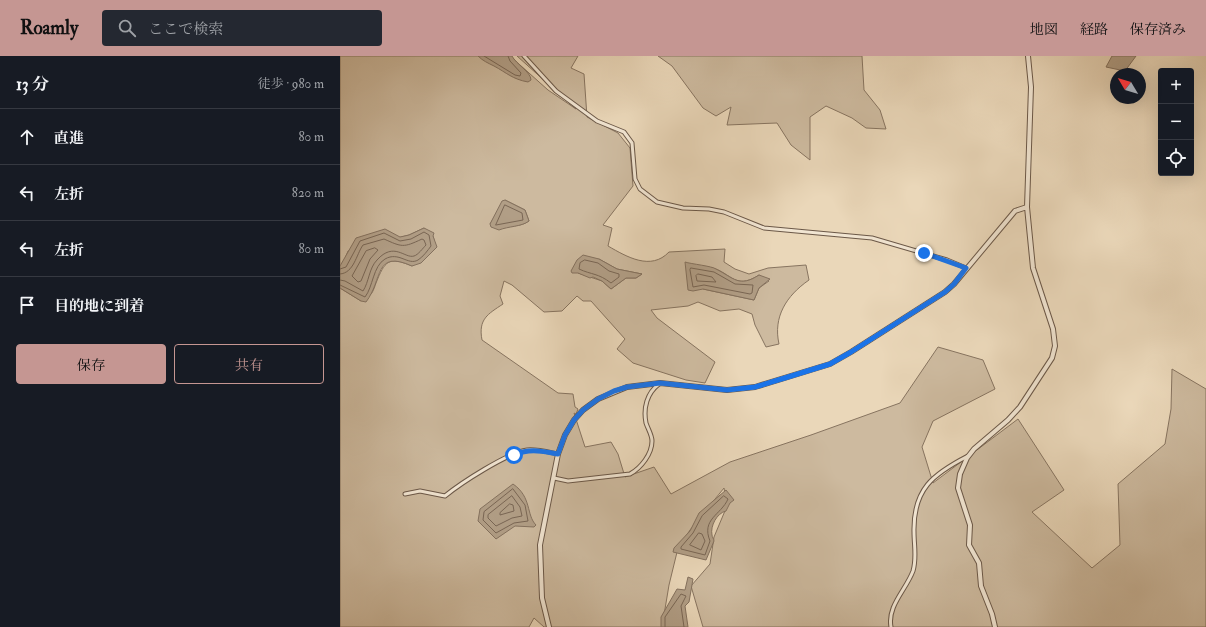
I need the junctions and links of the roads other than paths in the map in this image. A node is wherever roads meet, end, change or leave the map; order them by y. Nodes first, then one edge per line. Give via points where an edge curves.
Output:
1 (524, 56) edge
2 (1028, 56) edge
3 (1027, 207) junction
4 (966, 268) junction
5 (660, 383) junction
6 (558, 454) junction
7 (969, 456) junction
8 (554, 478) junction
9 (405, 494) dead end
10 (549, 627) edge
11 (891, 627) edge
12 (995, 627) edge

1 - 4 street via 556,91 597,121 624,132 632,143 635,180 640,189 657,202 683,208 724,212 770,229 872,238
2 - 3 street via 1031,87
3 - 4 street via 1015,210
3 - 7 street via 1033,268 1053,329 1055,346 1052,358 1020,407
4 - 5 street via 945,292 830,364 755,387 727,390
5 - 6 street via 627,387 598,399 574,420
5 - 8 street via 651,390 648,398 645,416 652,441 648,455 637,470 630,474 568,481
6 - 8 street
6 - 9 street via 525,450 469,478 445,496 420,491
7 - 11 street via 930,479 923,488 914,524 915,566 892,611
7 - 12 street via 960,474 958,488 970,525 969,545 979,564 980,586
8 - 10 street via 540,545 542,598

